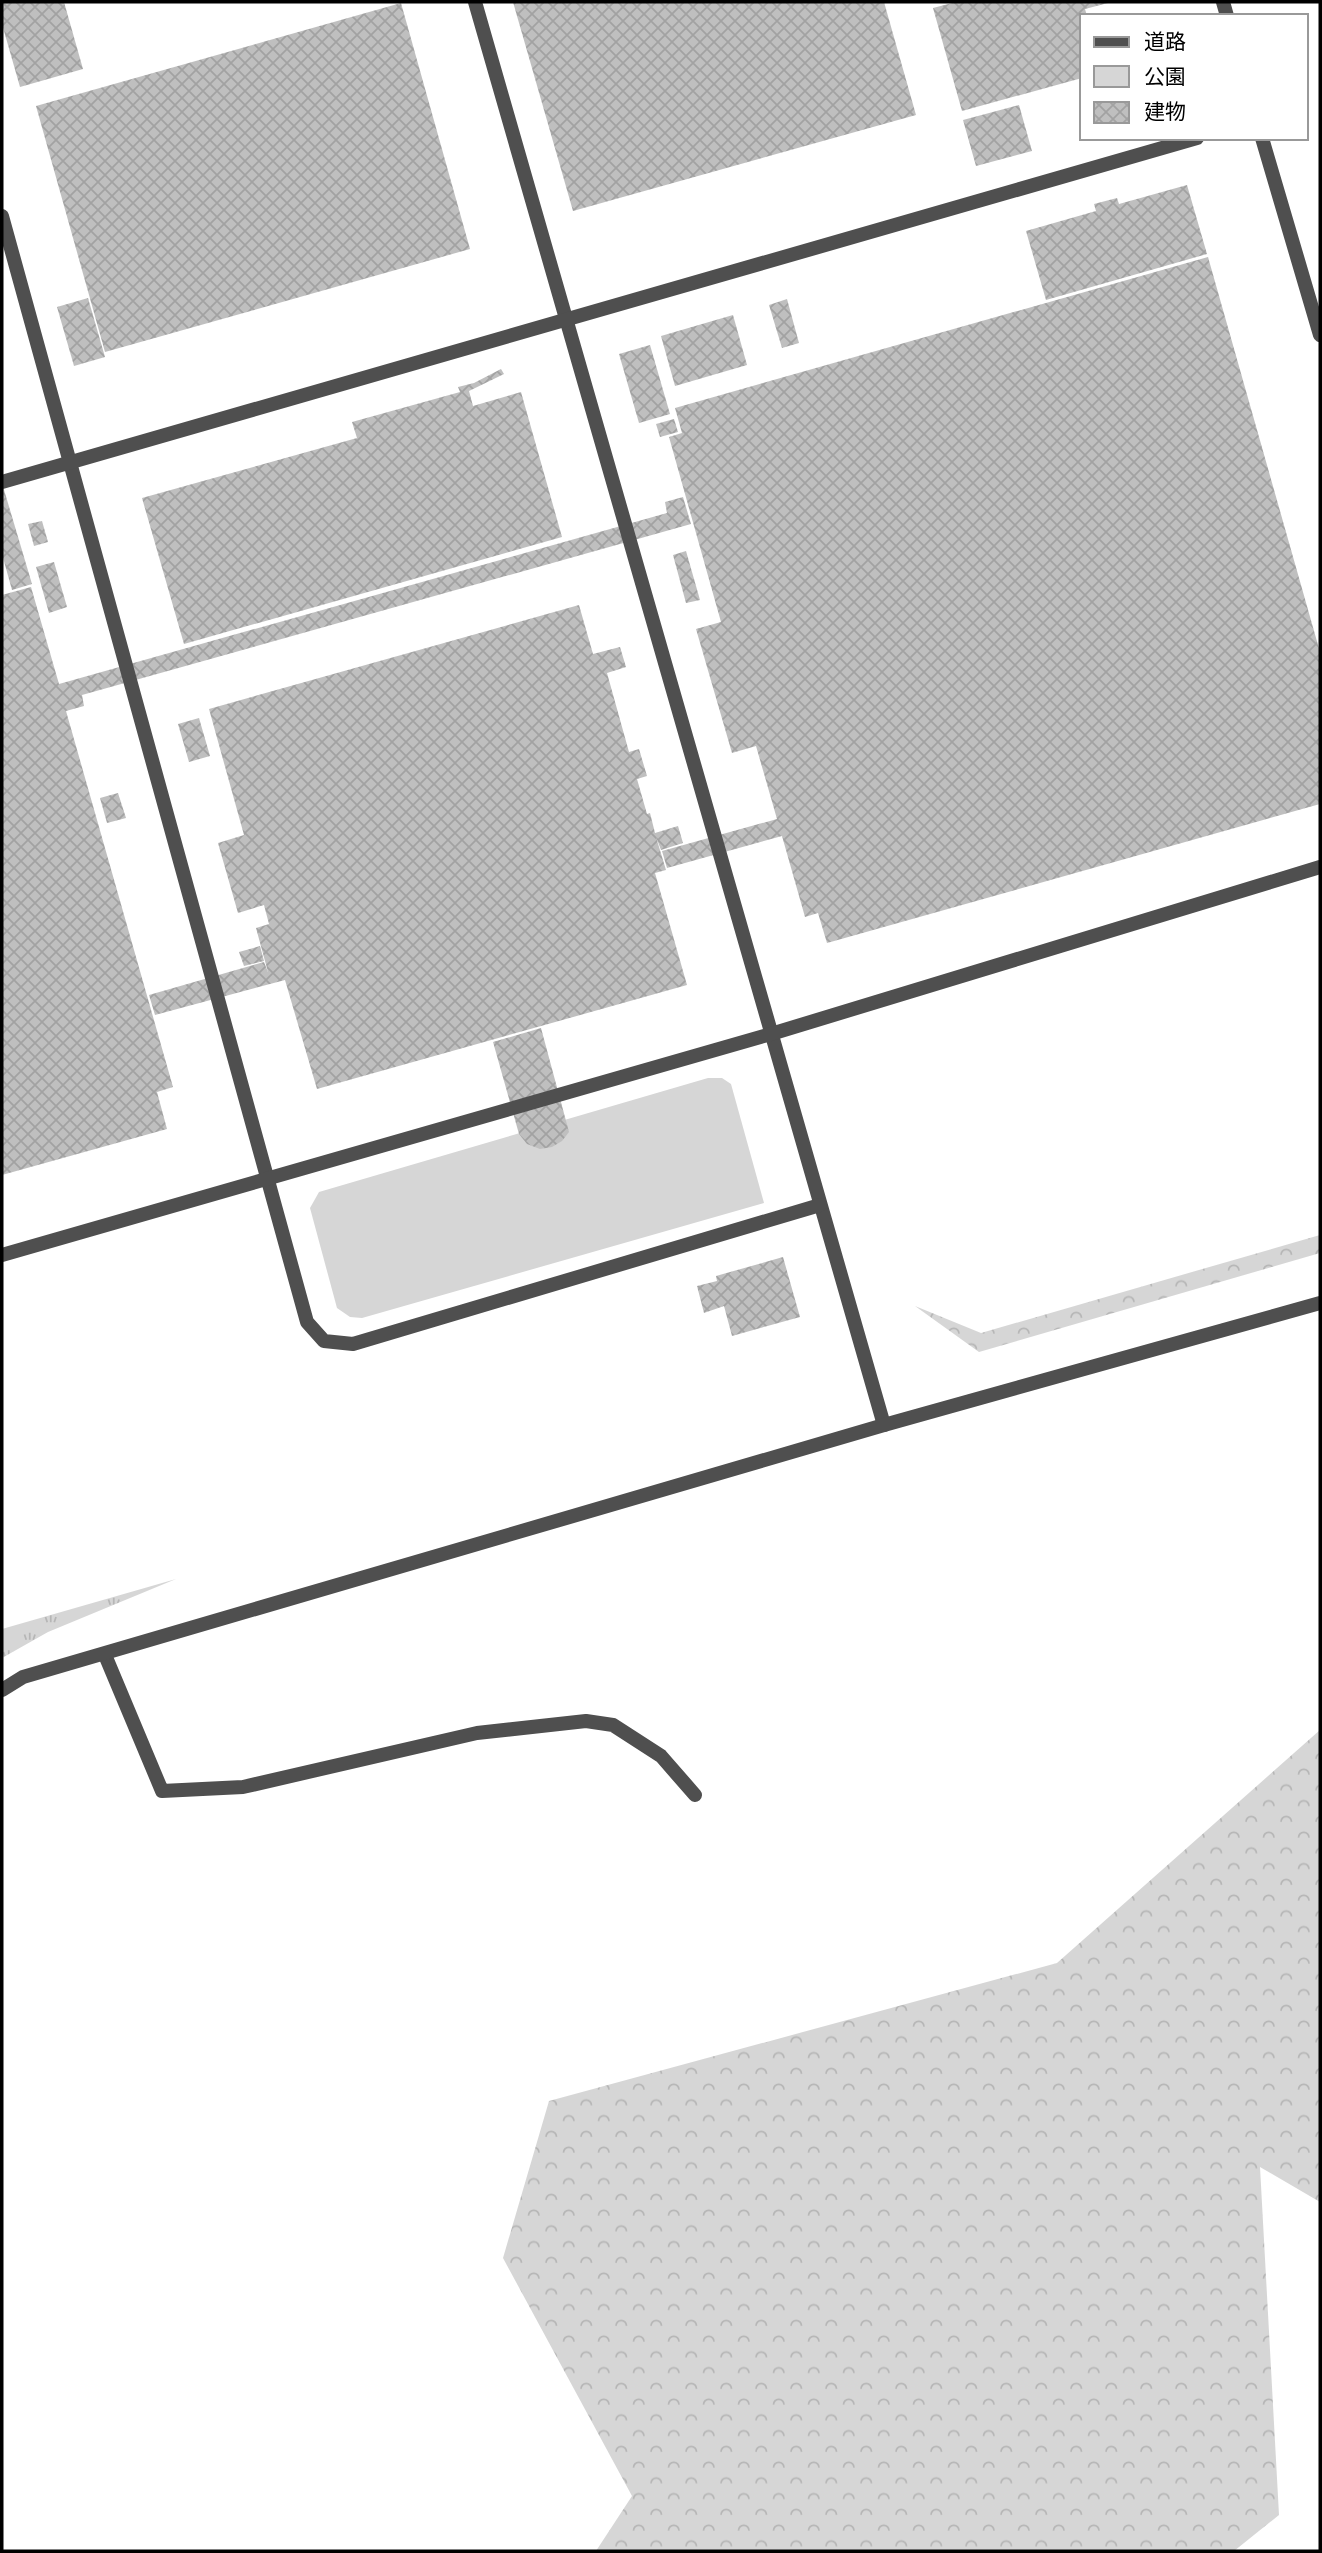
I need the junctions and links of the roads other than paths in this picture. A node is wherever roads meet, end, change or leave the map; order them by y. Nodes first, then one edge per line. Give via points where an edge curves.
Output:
1 (475, 2) edge
2 (1190, 140) edge
3 (1263, 140) edge
4 (2, 216) edge
5 (566, 319) junction
6 (1320, 335) edge
7 (71, 461) junction
8 (2, 482) edge
9 (1320, 867) edge
10 (771, 1034) junction
11 (268, 1179) junction
12 (820, 1205) junction
13 (2, 1255) edge
14 (1320, 1303) edge
15 (884, 1425) junction
16 (105, 1654) junction
17 (2, 1690) edge
18 (695, 1795) dead end

1 - 5 street
2 - 5 street
3 - 6 street
4 - 7 street
5 - 7 street
5 - 10 street
7 - 8 street
7 - 11 street
9 - 10 street
10 - 11 street
10 - 12 street
11 - 12 street via 307,1322 324,1341 353,1344
11 - 13 street
12 - 15 street
14 - 15 street
15 - 16 street
16 - 17 street via 23,1677
16 - 18 street via 162,1791 243,1787 477,1733 586,1721 613,1725 661,1756

